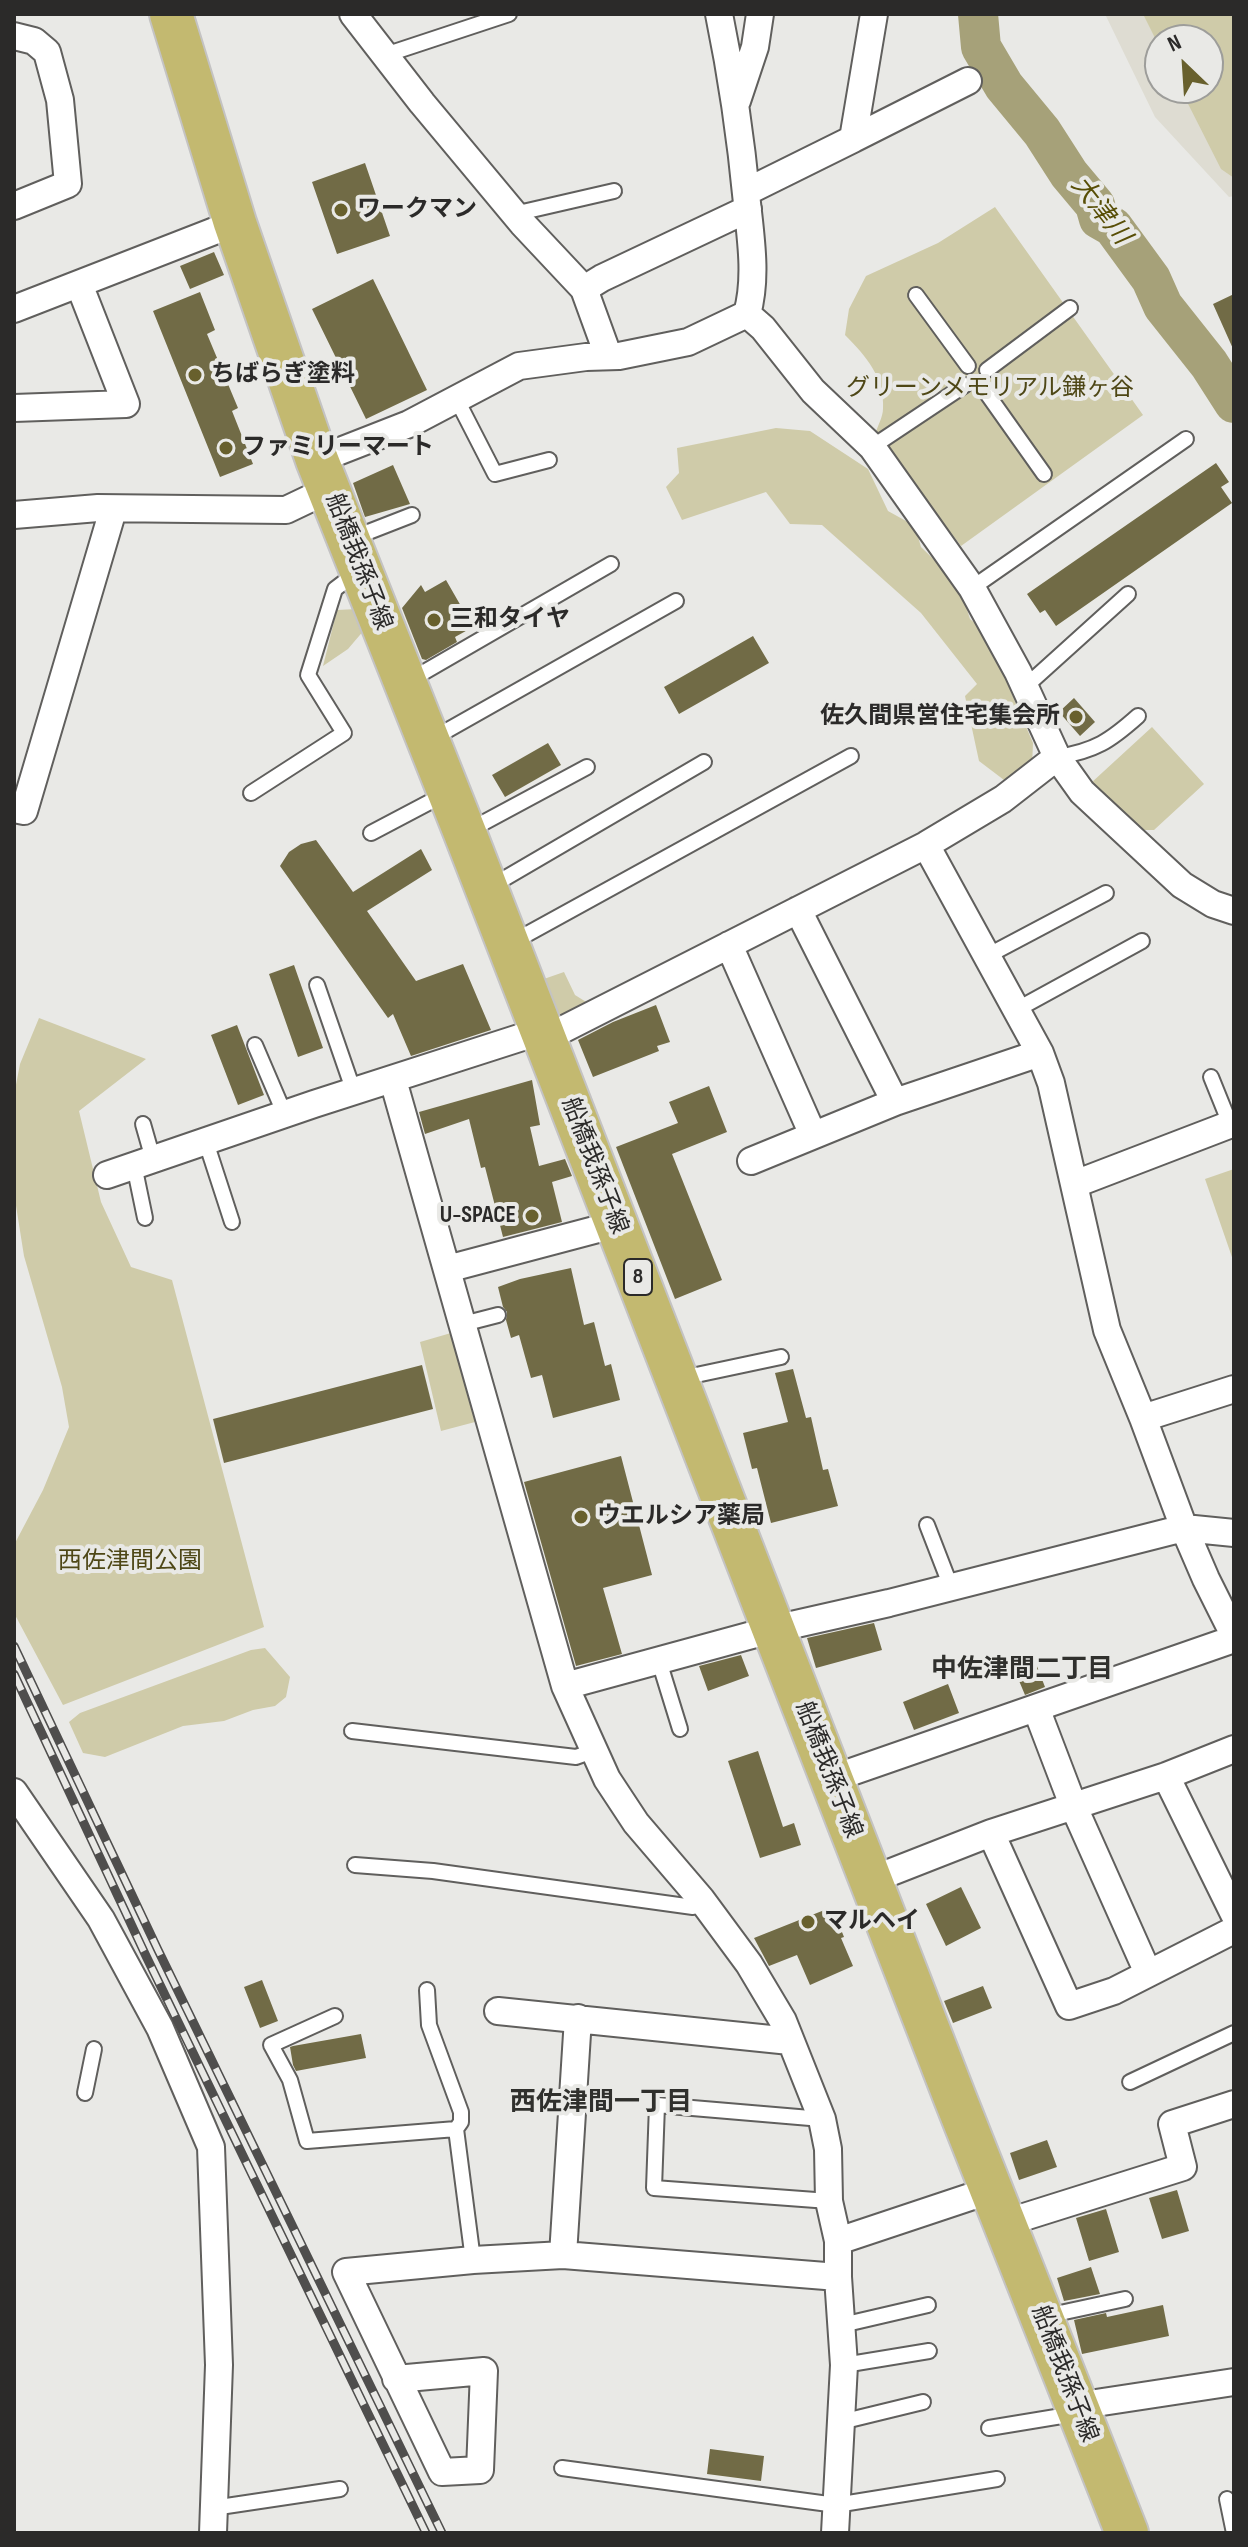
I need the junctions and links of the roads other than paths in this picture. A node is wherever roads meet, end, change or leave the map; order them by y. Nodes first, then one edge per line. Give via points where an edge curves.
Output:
1 (171, 14) edge
2 (353, 14) edge
3 (509, 14) edge
4 (719, 14) edge
5 (760, 14) edge
6 (874, 14) edge
7 (14, 36) edge
8 (385, 55) junction
9 (968, 81) dead end
10 (736, 105) junction
11 (853, 139) junction
12 (614, 191) dead end
13 (747, 200) junction
14 (14, 206) edge
15 (514, 214) junction
16 (235, 223) junction
17 (79, 284) junction
18 (584, 289) junction
19 (916, 295) dead end
20 (1070, 308) dead end
21 (14, 309) edge
22 (747, 314) junction
23 (608, 355) junction
24 (968, 366) junction
25 (987, 370) junction
26 (965, 385) junction
27 (983, 388) junction
28 (456, 398) junction
29 (14, 408) edge
30 (1186, 439) dead end
31 (872, 447) junction
32 (549, 460) dead end
33 (323, 474) junction
34 (1044, 474) dead end
35 (113, 510) junction
36 (14, 515) edge
37 (412, 515) dead end
38 (354, 555) junction
39 (611, 564) dead end
40 (972, 588) junction
41 (1128, 594) dead end
42 (676, 601) dead end
43 (406, 683) junction
44 (1025, 687) junction
45 (1138, 716) dead end
46 (429, 741) junction
47 (851, 756) dead end
48 (1057, 757) junction
49 (704, 762) dead end
50 (587, 767) dead end
51 (449, 792) junction
52 (251, 793) dead end
53 (14, 809) edge
54 (371, 833) dead end
55 (465, 833) junction
56 (926, 845) junction
57 (486, 889) junction
58 (1106, 893) dead end
59 (798, 910) junction
60 (1234, 911) edge
61 (1142, 941) dead end
62 (509, 944) junction
63 (729, 945) junction
64 (987, 956) junction
65 (317, 985) dead end
66 (1016, 1010) junction
67 (541, 1031) junction
68 (255, 1045) dead end
69 (1040, 1053) junction
70 (1211, 1077) dead end
71 (393, 1080) junction
72 (354, 1092) junction
73 (895, 1102) junction
74 (285, 1115) junction
75 (143, 1124) dead end
76 (1232, 1124) edge
77 (813, 1135) junction
78 (206, 1142) junction
79 (751, 1161) dead end
80 (143, 1162) junction
81 (107, 1175) dead end
82 (1075, 1184) junction
83 (145, 1218) dead end
84 (232, 1222) dead end
85 (617, 1224) junction
86 (447, 1269) junction
87 (498, 1315) dead end
88 (463, 1324) junction
89 (781, 1357) dead end
90 (677, 1379) junction
91 (1234, 1389) edge
92 (1143, 1418) junction
93 (927, 1525) dead end
94 (1184, 1528) junction
95 (1234, 1533) edge
96 (951, 1587) junction
97 (774, 1629) junction
98 (1233, 1632) edge
99 (659, 1661) junction
100 (565, 1686) junction
101 (1036, 1708) junction
102 (680, 1729) dead end
103 (352, 1731) dead end
104 (1234, 1749) edge
105 (593, 1751) junction
106 (1166, 1776) junction
107 (831, 1779) junction
108 (14, 1792) edge
109 (1073, 1805) junction
110 (991, 1833) junction
111 (355, 1865) dead end
112 (871, 1880) junction
113 (701, 1899) junction
114 (1234, 1914) edge
115 (1234, 1930) edge
116 (1148, 1973) junction
117 (427, 1990) dead end
118 (498, 2011) dead end
119 (335, 2016) dead end
120 (578, 2018) junction
121 (1234, 2033) edge
122 (790, 2041) junction
123 (94, 2049) dead end
124 (1130, 2082) dead end
125 (85, 2093) dead end
126 (1234, 2104) edge
127 (822, 2119) junction
128 (456, 2129) junction
129 (829, 2201) junction
130 (998, 2206) junction
131 (838, 2241) junction
132 (563, 2255) junction
133 (473, 2260) junction
134 (838, 2277) junction
135 (1125, 2299) dead end
136 (928, 2305) dead end
137 (1041, 2317) junction
138 (842, 2325) junction
139 (929, 2351) dead end
140 (844, 2365) junction
141 (396, 2379) junction
142 (1234, 2382) edge
143 (923, 2402) dead end
144 (1077, 2410) junction
145 (841, 2422) junction
146 (989, 2428) dead end
147 (562, 2468) dead end
148 (997, 2479) dead end
149 (340, 2489) dead end
150 (1227, 2499) dead end
151 (836, 2505) junction
152 (213, 2521) edge
153 (835, 2533) edge
154 (1127, 2533) edge
155 (1234, 2533) edge

1 - 16 main road, 船橋我孫子線 / 8
2 - 8 street
3 - 8 lane
4 - 10 street
5 - 10 street
6 - 11 street
7 - 14 street via 34,41 47,52 60,100 68,184
8 - 15 street
9 - 11 street
10 - 13 street
11 - 13 street
12 - 15 lane
13 - 18 street
13 - 22 street via 752,299
15 - 18 street
16 - 17 street
16 - 33 main road, 船橋我孫子線 / 8
17 - 21 street
17 - 29 street via 126,404
18 - 23 street
19 - 24 lane
20 - 25 lane
22 - 23 street via 688,342
22 - 31 street via 813,391
23 - 28 street via 519,366
24 - 25 lane
24 - 26 lane
25 - 27 lane
26 - 27 lane
26 - 31 lane
27 - 34 lane
28 - 32 lane via 495,474
28 - 33 street
30 - 40 lane
31 - 40 street
33 - 35 street via 286,510
33 - 38 main road, 船橋我孫子線 / 8
35 - 36 street
35 - 53 street via 24,811
37 - 38 lane
38 - 43 main road, 船橋我孫子線 / 8
38 - 52 lane via 335,589 308,675 344,733
39 - 43 lane
40 - 44 street
41 - 44 lane
42 - 46 lane
43 - 46 main road, 船橋我孫子線 / 8
44 - 48 street
45 - 48 lane via 1111,740
46 - 51 main road, 船橋我孫子線 / 8
47 - 62 lane
48 - 56 street via 1003,799
48 - 60 street via 1082,792 1154,861 1182,885
49 - 57 lane
50 - 55 lane
51 - 54 lane
51 - 55 main road, 船橋我孫子線 / 8
55 - 57 main road, 船橋我孫子線 / 8
56 - 59 street
56 - 64 street
57 - 62 main road, 船橋我孫子線 / 8
58 - 64 lane
59 - 63 street
59 - 73 street
61 - 66 lane
62 - 67 main road, 船橋我孫子線 / 8
63 - 67 street via 556,1033
63 - 77 street
64 - 66 street
65 - 72 lane
66 - 69 street
67 - 71 street
67 - 85 main road, 船橋我孫子線 / 8
68 - 74 lane
69 - 73 street
69 - 82 street
70 - 76 lane
71 - 72 street
71 - 86 street
72 - 74 street
73 - 77 street
74 - 78 street
75 - 80 lane
76 - 82 street
77 - 79 street
78 - 80 street
78 - 84 lane
80 - 81 street
80 - 83 lane
82 - 92 street via 1107,1330
85 - 86 street
85 - 90 main road, 船橋我孫子線 / 8
86 - 88 street
87 - 88 lane
88 - 100 street
89 - 90 lane
90 - 97 main road, 船橋我孫子線 / 8
91 - 92 street
92 - 94 street
93 - 96 lane
94 - 95 street
94 - 96 street
94 - 98 street
96 - 97 street
97 - 99 street
97 - 107 main road, 船橋我孫子線 / 8
98 - 101 street
99 - 100 street
99 - 102 lane
100 - 105 street
101 - 107 street
101 - 109 street
103 - 105 lane via 576,1757
104 - 106 street
105 - 113 street via 636,1823
106 - 109 street
106 - 114 street
107 - 112 main road, 船橋我孫子線 / 8
108 - 152 street via 101,1919 160,2028 211,2147 219,2365
109 - 110 street
109 - 116 street
110 - 112 street
110 - 116 street via 1069,2006
111 - 113 lane via 693,1907
112 - 130 main road, 船橋我孫子線 / 8
113 - 122 street via 749,1964
115 - 116 street
117 - 128 lane via 429,2025 461,2112
118 - 120 street
119 - 128 lane via 271,2045 290,2080 307,2141
120 - 122 street
120 - 132 street
121 - 124 lane
122 - 127 street
123 - 125 lane
126 - 130 street via 1172,2124 1183,2167
127 - 129 street
127 - 129 lane via 657,2105 654,2188
128 - 133 lane
129 - 131 street
130 - 131 street
130 - 137 main road, 船橋我孫子線 / 8
131 - 134 street
132 - 133 street
132 - 134 street
133 - 141 street via 346,2272
134 - 138 street
135 - 137 lane
136 - 138 lane
137 - 144 main road, 船橋我孫子線 / 8
138 - 140 street
139 - 140 lane
140 - 145 street
141 - 141 street via 442,2472 480,2470 484,2371
142 - 144 street
143 - 145 lane
144 - 146 lane
144 - 154 main road, 船橋我孫子線 / 8
145 - 151 street
147 - 151 lane
148 - 151 lane
149 - 152 lane
150 - 155 lane
151 - 153 street

